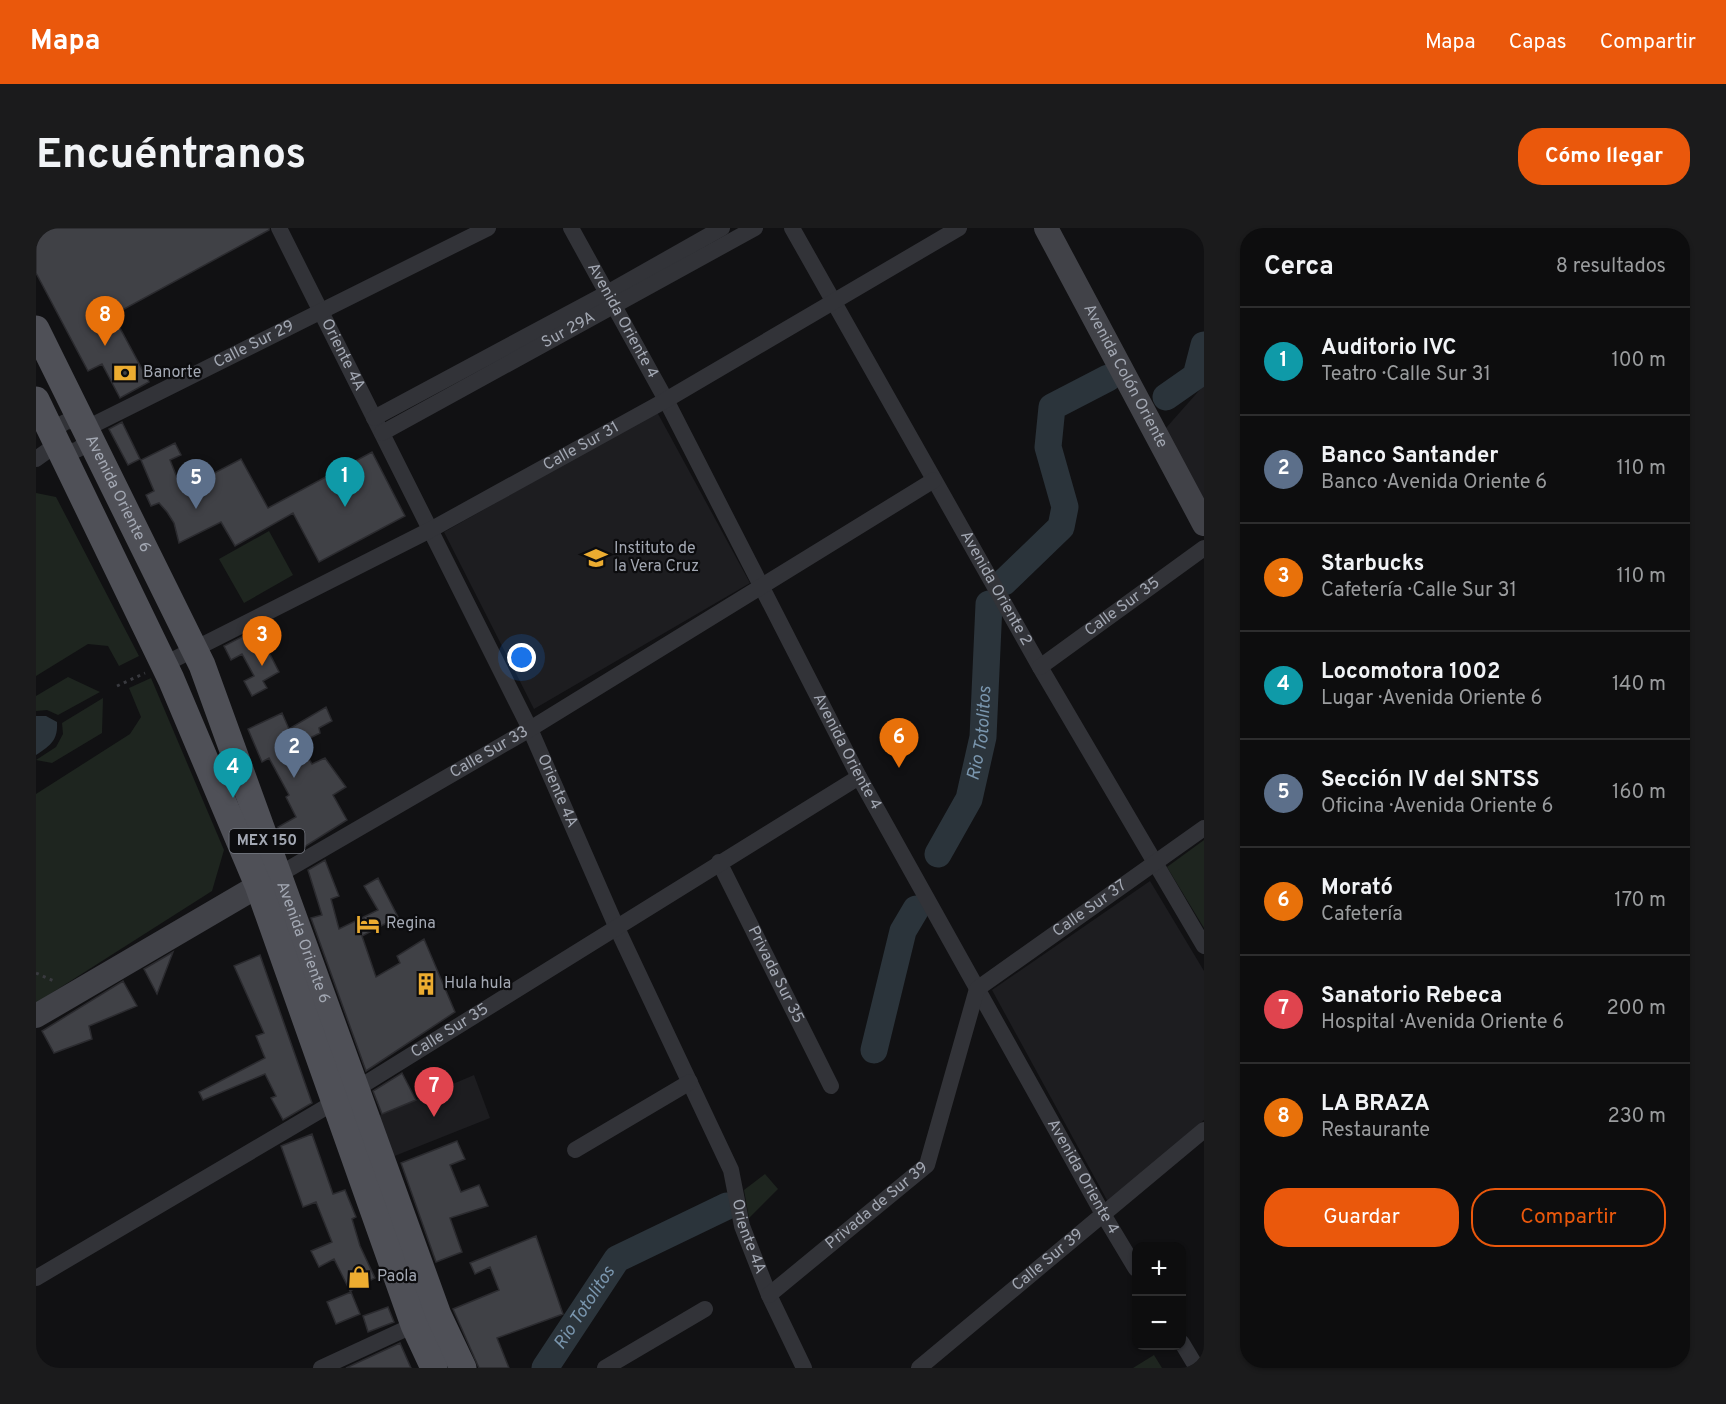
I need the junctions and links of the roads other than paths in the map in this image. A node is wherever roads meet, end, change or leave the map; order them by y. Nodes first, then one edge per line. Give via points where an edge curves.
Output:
1 (279, 228) edge
2 (488, 228) edge
3 (571, 228) edge
4 (722, 228) edge
5 (756, 228) edge
6 (792, 228) edge
7 (959, 228) edge
8 (1046, 228) edge
9 (612, 299) junction
10 (834, 300) junction
11 (321, 311) junction
12 (36, 329) edge
13 (36, 400) edge
14 (666, 400) junction
15 (378, 425) junction
16 (85, 429) junction
17 (47, 452) edge
18 (934, 480) junction
19 (1204, 524) edge
20 (432, 529) junction
21 (1204, 548) edge
22 (763, 585) junction
23 (198, 657) junction
24 (1040, 668) junction
25 (167, 672) junction
26 (530, 729) junction
27 (859, 777) junction
28 (1204, 828) edge
29 (719, 862) junction
30 (1154, 863) junction
31 (269, 879) junction
32 (616, 926) junction
33 (1204, 946) edge
34 (977, 989) junction
35 (36, 1016) edge
36 (690, 1082) junction
37 (831, 1086) dead end
38 (345, 1096) junction
39 (1204, 1130) edge
40 (575, 1150) dead end
41 (1102, 1214) junction
42 (1132, 1261) edge
43 (36, 1278) edge
44 (769, 1295) junction
45 (705, 1309) dead end
46 (426, 1320) junction
47 (1186, 1350) edge
48 (321, 1368) edge
49 (434, 1368) edge
50 (463, 1368) edge
51 (605, 1368) edge
52 (804, 1368) edge
53 (919, 1368) edge
54 (1197, 1368) edge

1 - 11 street, Oriente 4A
2 - 11 street, Calle Sur 29
3 - 9 street, Avenida Oriente 4
4 - 9 street, Sur 29A
5 - 9 street, Sur 29A
6 - 10 street, Avenida Oriente 2
7 - 10 street, Calle Sur 31
8 - 19 street, Avenida Colón Oriente
9 - 14 street, Avenida Oriente 4
9 - 15 street, Sur 29A
10 - 14 street, Calle Sur 31
10 - 18 street, Avenida Oriente 2
11 - 15 street, Oriente 4A
11 - 16 street, Calle Sur 29
12 - 16 main road, Avenida Oriente 6 / MEX 150
13 - 17 main road, Avenida Oriente 6 / MEX 150
14 - 20 street, Calle Sur 31
14 - 22 street, Avenida Oriente 4
15 - 20 street, Oriente 4A
16 - 17 street via 85,443 79,450
16 - 23 main road, Avenida Oriente 6 / MEX 150
17 - 25 main road, Avenida Oriente 6 / MEX 150
18 - 22 street, Calle Sur 33
18 - 24 street, Avenida Oriente 2
20 - 23 street, Calle Sur 31
20 - 26 street, Oriente 4A
21 - 24 street, Calle Sur 35
22 - 26 street, Calle Sur 33
22 - 27 street, Avenida Oriente 4
23 - 25 main road via 190,677
23 - 31 main road, Avenida Oriente 6 / MEX 150
24 - 30 street, Avenida Oriente 2
25 - 31 main road, Avenida Oriente 6 / MEX 150
26 - 31 street, Calle Sur 33
26 - 32 street, Oriente 4A
27 - 29 street, Calle Sur 35
27 - 34 street, Avenida Oriente 4
28 - 30 street, Calle Sur 37
29 - 32 street, Calle Sur 35
29 - 37 street, Privada Sur 35
30 - 33 street, Avenida Oriente 2
30 - 34 street, Calle Sur 37
31 - 35 street, Calle Sur 33
31 - 38 main road, Avenida Oriente 6 / MEX 150
32 - 36 street, Oriente 4A
32 - 38 street, Calle Sur 35
34 - 41 street, Avenida Oriente 4
34 - 44 street, Privada de Sur 39 via 927,1164
36 - 40 street
36 - 44 street, Oriente 4A via 731,1170 742,1226
38 - 43 street, Calle Sur 35
38 - 46 main road, Avenida Oriente 6 / MEX 150
39 - 41 street, Calle Sur 39
41 - 42 street, Avenida Oriente 4
41 - 53 street, Calle Sur 39
44 - 52 street, Oriente 4A
45 - 51 street
46 - 48 street
46 - 49 main road, Avenida Oriente 6 / MEX 150
46 - 50 main road, Avenida Oriente 6 / MEX 150
47 - 54 street

